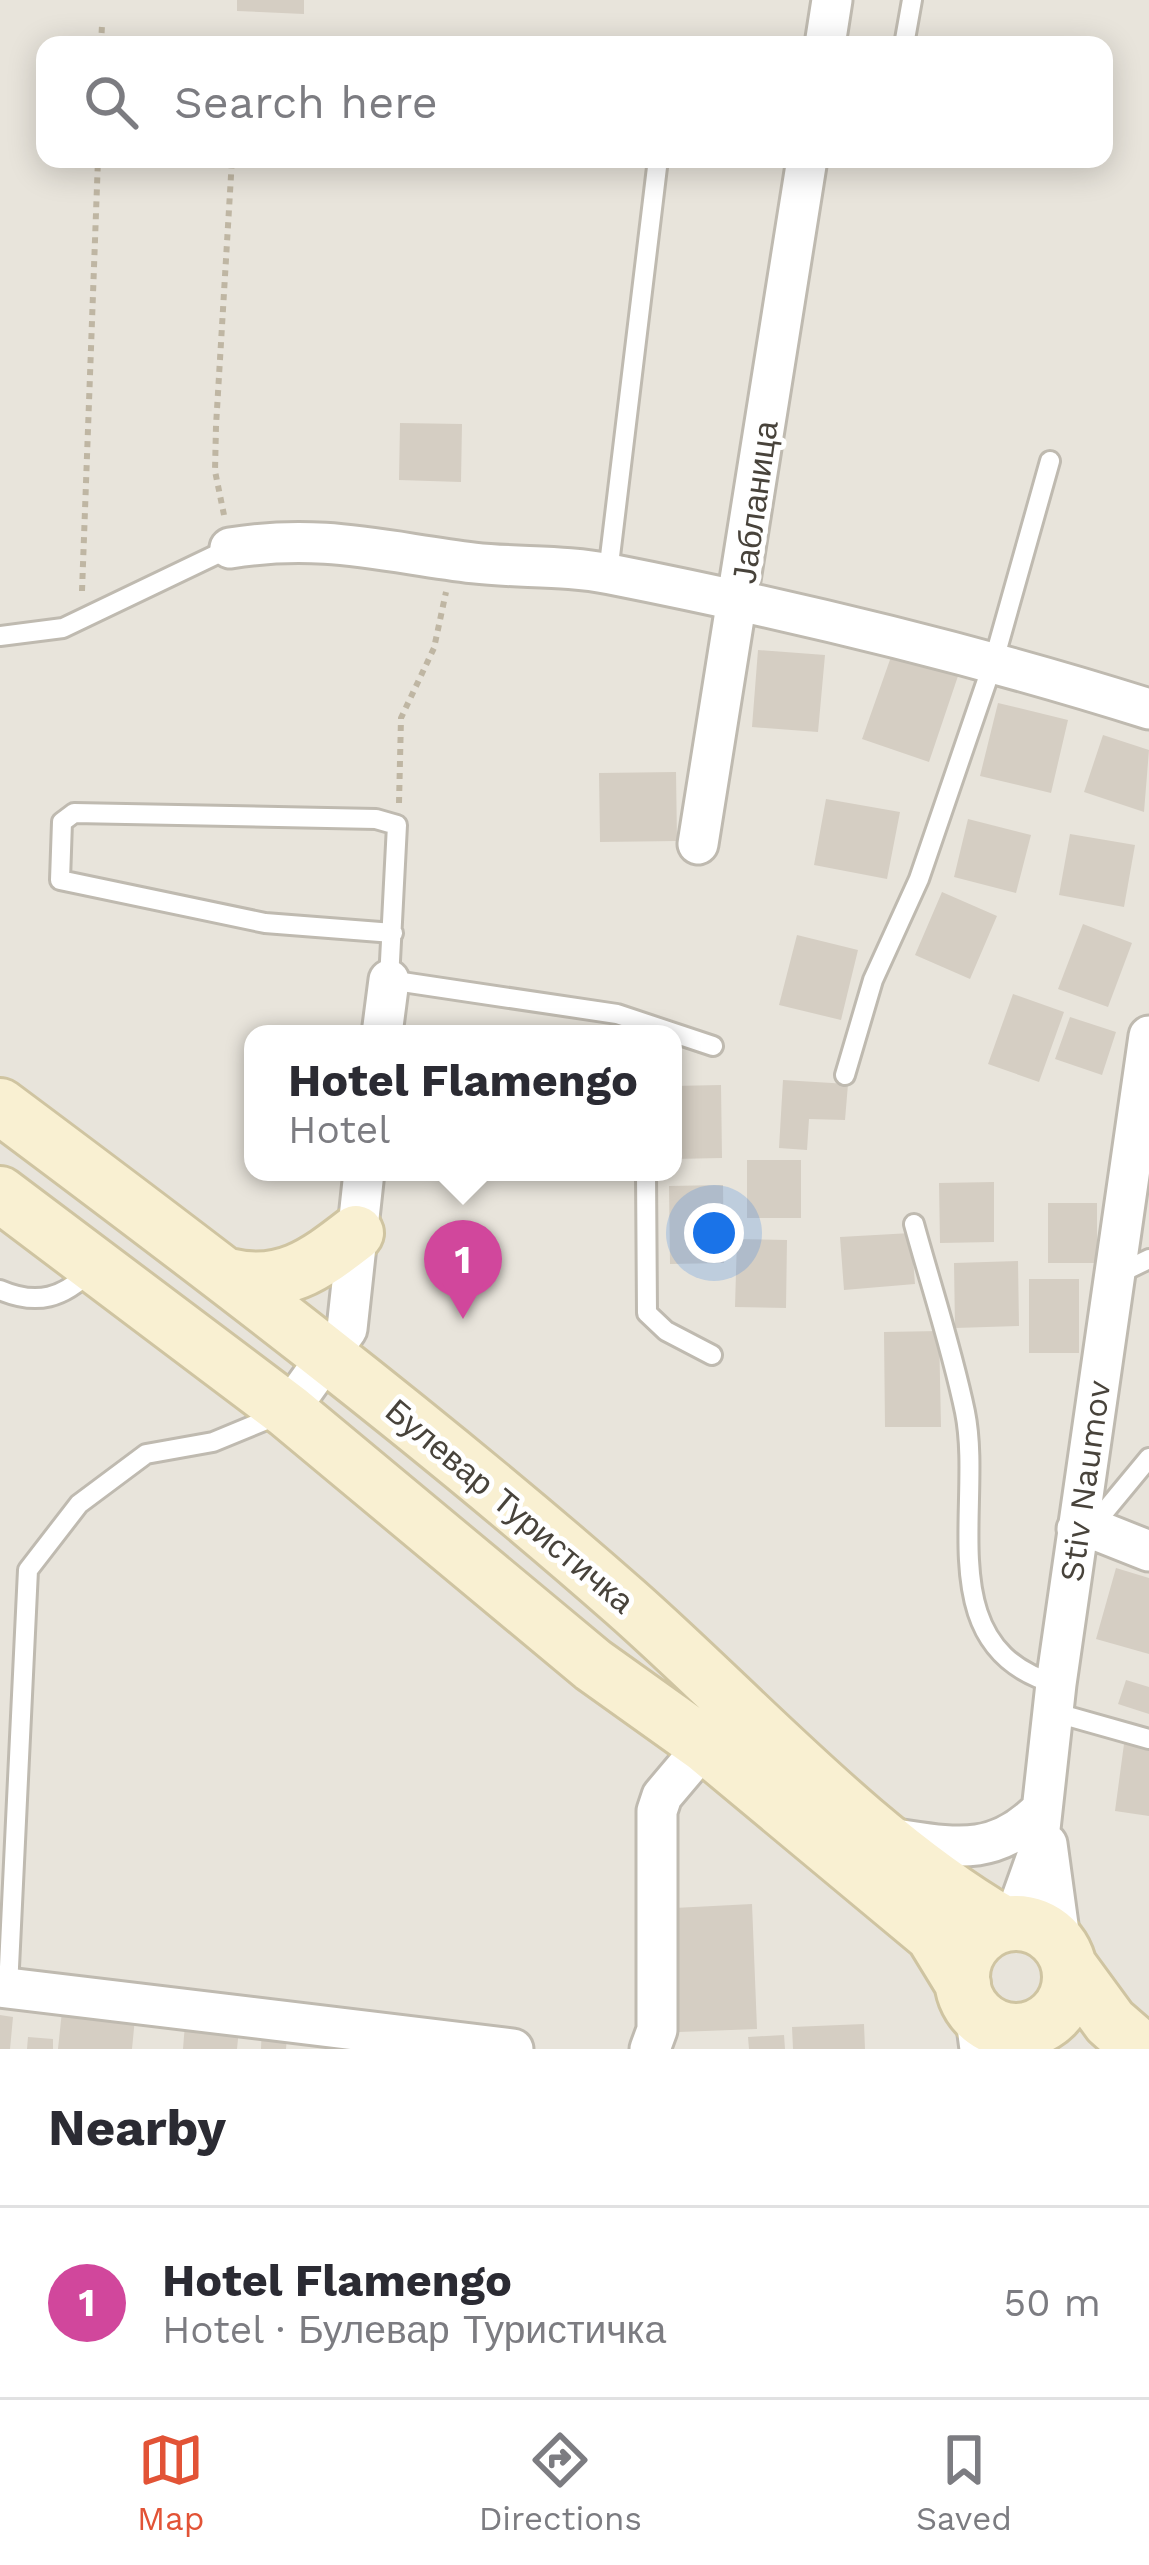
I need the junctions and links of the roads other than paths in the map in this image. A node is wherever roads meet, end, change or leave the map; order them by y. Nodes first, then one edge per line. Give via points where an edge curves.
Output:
1 (832, 0) edge
2 (911, 0) edge
3 (826, 36) edge
4 (905, 36) edge
5 (657, 168) edge
6 (806, 168) edge
7 (1050, 461) dead end
8 (230, 548) joint
9 (608, 573) junction
10 (741, 602) junction
11 (0, 636) edge
12 (994, 660) junction
13 (1149, 709) edge
14 (698, 844) dead end
15 (393, 933) junction
16 (389, 980) junction
17 (383, 1025) edge
18 (638, 1025) edge
19 (1149, 1036) edge
20 (682, 1038) edge
21 (712, 1046) dead end
22 (845, 1075) dead end
23 (0, 1106) edge
24 (363, 1181) edge
25 (646, 1181) edge
26 (0, 1194) edge
27 (914, 1224) dead end
28 (356, 1233) junction
29 (95, 1266) junction
30 (1132, 1267) edge
31 (228, 1276) junction
32 (0, 1290) edge
33 (712, 1355) dead end
34 (332, 1356) junction
35 (288, 1411) junction
36 (1149, 1458) edge
37 (1084, 1528) junction
38 (1149, 1550) edge
39 (1054, 1698) junction
40 (1149, 1739) edge
41 (705, 1745) junction
42 (1042, 1809) junction
43 (890, 1838) junction
44 (1008, 1923) junction
45 (1065, 1957) junction
46 (4, 1987) edge
47 (999, 2029) edge
48 (513, 2049) edge
49 (650, 2049) edge
50 (1141, 2049) edge

1 - 3 street
2 - 4 lane
5 - 9 lane
6 - 10 street, Јабланица
7 - 12 lane
8 - 9 street via 347,541
8 - 11 lane via 63,628
9 - 10 street
10 - 12 street
10 - 14 street, Јабланица
12 - 13 street
12 - 22 lane
15 - 15 lane via 266,923 60,880 62,822 74,813 397,825
15 - 16 lane
16 - 17 street
16 - 18 lane via 616,1014
19 - 30 street, Stiv Naumov
20 - 21 lane
23 - 31 main road, Булевар Туристичка
24 - 28 street
25 - 33 lane via 647,1313
26 - 29 main road, Булевар Туристичка
27 - 39 lane via 966,1416 968,1569 979,1613 991,1643
28 - 31 main road via 286,1279
28 - 34 street via 347,1329
29 - 32 lane via 50,1299
29 - 35 main road, Булевар Туристичка
30 - 37 street, Stiv Naumov
31 - 34 main road, Булевар Туристичка
34 - 35 street
34 - 43 main road, Булевар Туристичка
35 - 41 main road, Булевар Туристичка via 593,1665
35 - 46 lane via 213,1442 146,1454 79,1504 28,1570
36 - 37 lane
37 - 38 street
37 - 39 street, Stiv Naumov
39 - 40 lane
39 - 42 street, Stiv Naumov
41 - 47 main road, Булевар Туристичка via 933,1936
41 - 49 street via 657,1811 657,2030
42 - 43 street via 1004,1840 973,1847
42 - 44 street, Stiv Naumov via 1036,1856
42 - 45 street
43 - 44 main road, Булевар Туристичка via 955,1895
44 - 45 main road via 1047,1932
44 - 47 main road via 973,1946
45 - 47 main road via 1062,2006 1038,2029
45 - 50 main road via 1110,2022
46 - 48 street

